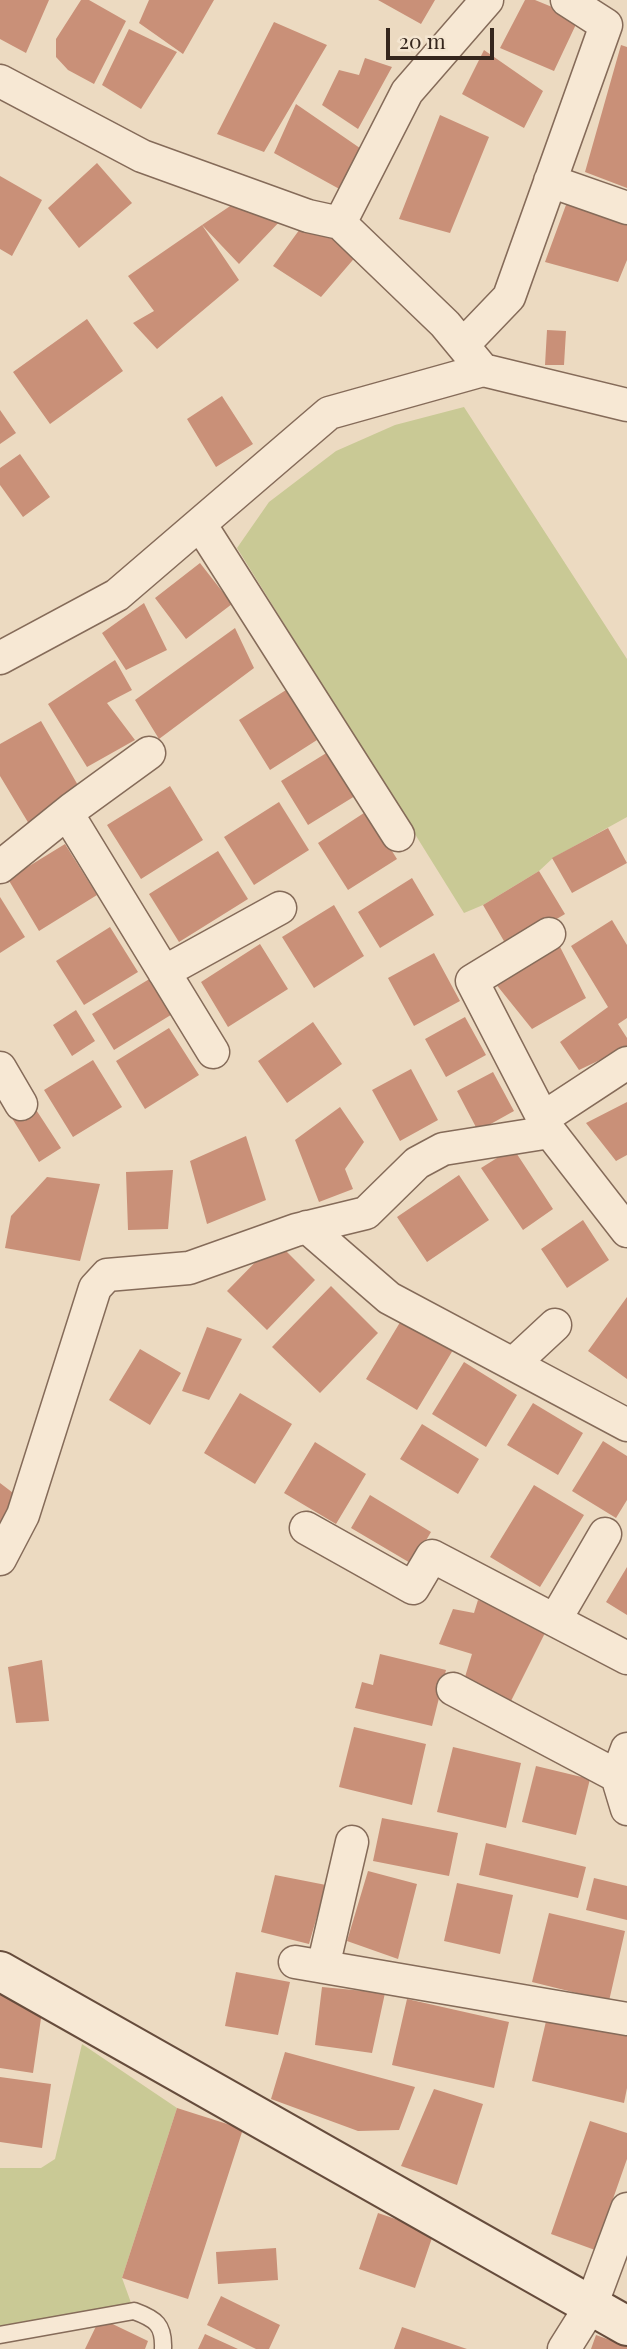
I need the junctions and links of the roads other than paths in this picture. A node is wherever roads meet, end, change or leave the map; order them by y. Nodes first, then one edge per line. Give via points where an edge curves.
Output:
1 (487, 0) edge
2 (567, 0) edge
3 (616, 29) edge
4 (0, 81) edge
5 (550, 181) junction
6 (627, 208) edge
7 (340, 223) junction
8 (463, 345) junction
9 (483, 370) junction
10 (627, 405) edge
11 (200, 524) junction
12 (0, 658) edge
13 (149, 753) dead end
14 (67, 813) junction
15 (398, 835) dead end
16 (0, 867) edge
17 (279, 908) dead end
18 (549, 934) dead end
19 (164, 972) junction
20 (213, 1052) dead end
21 (627, 1063) edge
22 (0, 1068) edge
23 (21, 1104) dead end
24 (547, 1125) junction
25 (307, 1227) junction
26 (626, 1228) edge
27 (555, 1325) dead end
28 (513, 1364) junction
29 (627, 1425) edge
30 (306, 1528) dead end
31 (605, 1534) dead end
32 (0, 1559) edge
33 (555, 1620) junction
34 (627, 1658) edge
35 (453, 1689) dead end
36 (622, 1762) edge
37 (627, 1809) edge
38 (352, 1842) dead end
39 (0, 1971) edge
40 (627, 2019) edge
41 (627, 2209) edge
42 (591, 2306) junction
43 (627, 2326) edge
44 (0, 2335) edge
45 (163, 2349) edge
46 (564, 2349) edge

1 - 7 street via 407,92
2 - 3 street
3 - 5 street
4 - 7 street via 142,156 308,216
5 - 6 street
5 - 8 street via 509,297
7 - 8 street
8 - 9 street
9 - 10 street
9 - 11 street via 329,413
11 - 12 street via 117,595
11 - 15 street
13 - 14 street
14 - 16 street
14 - 19 street
17 - 19 street
18 - 24 street via 472,981
19 - 20 street
21 - 24 street
22 - 23 street
24 - 25 street via 443,1149 417,1163 366,1213
24 - 26 street
25 - 28 street via 389,1298
25 - 32 street via 189,1268 107,1275 95,1287 23,1515
27 - 28 street
28 - 29 street
30 - 33 street via 413,1588 432,1556
31 - 33 street
33 - 34 street
35 - 36 street
36 - 37 street
38 - 40 street via 309,1964
39 - 42 street
41 - 42 street
42 - 43 street
42 - 46 street
44 - 45 lane via 134,2311 152,2317 164,2334

